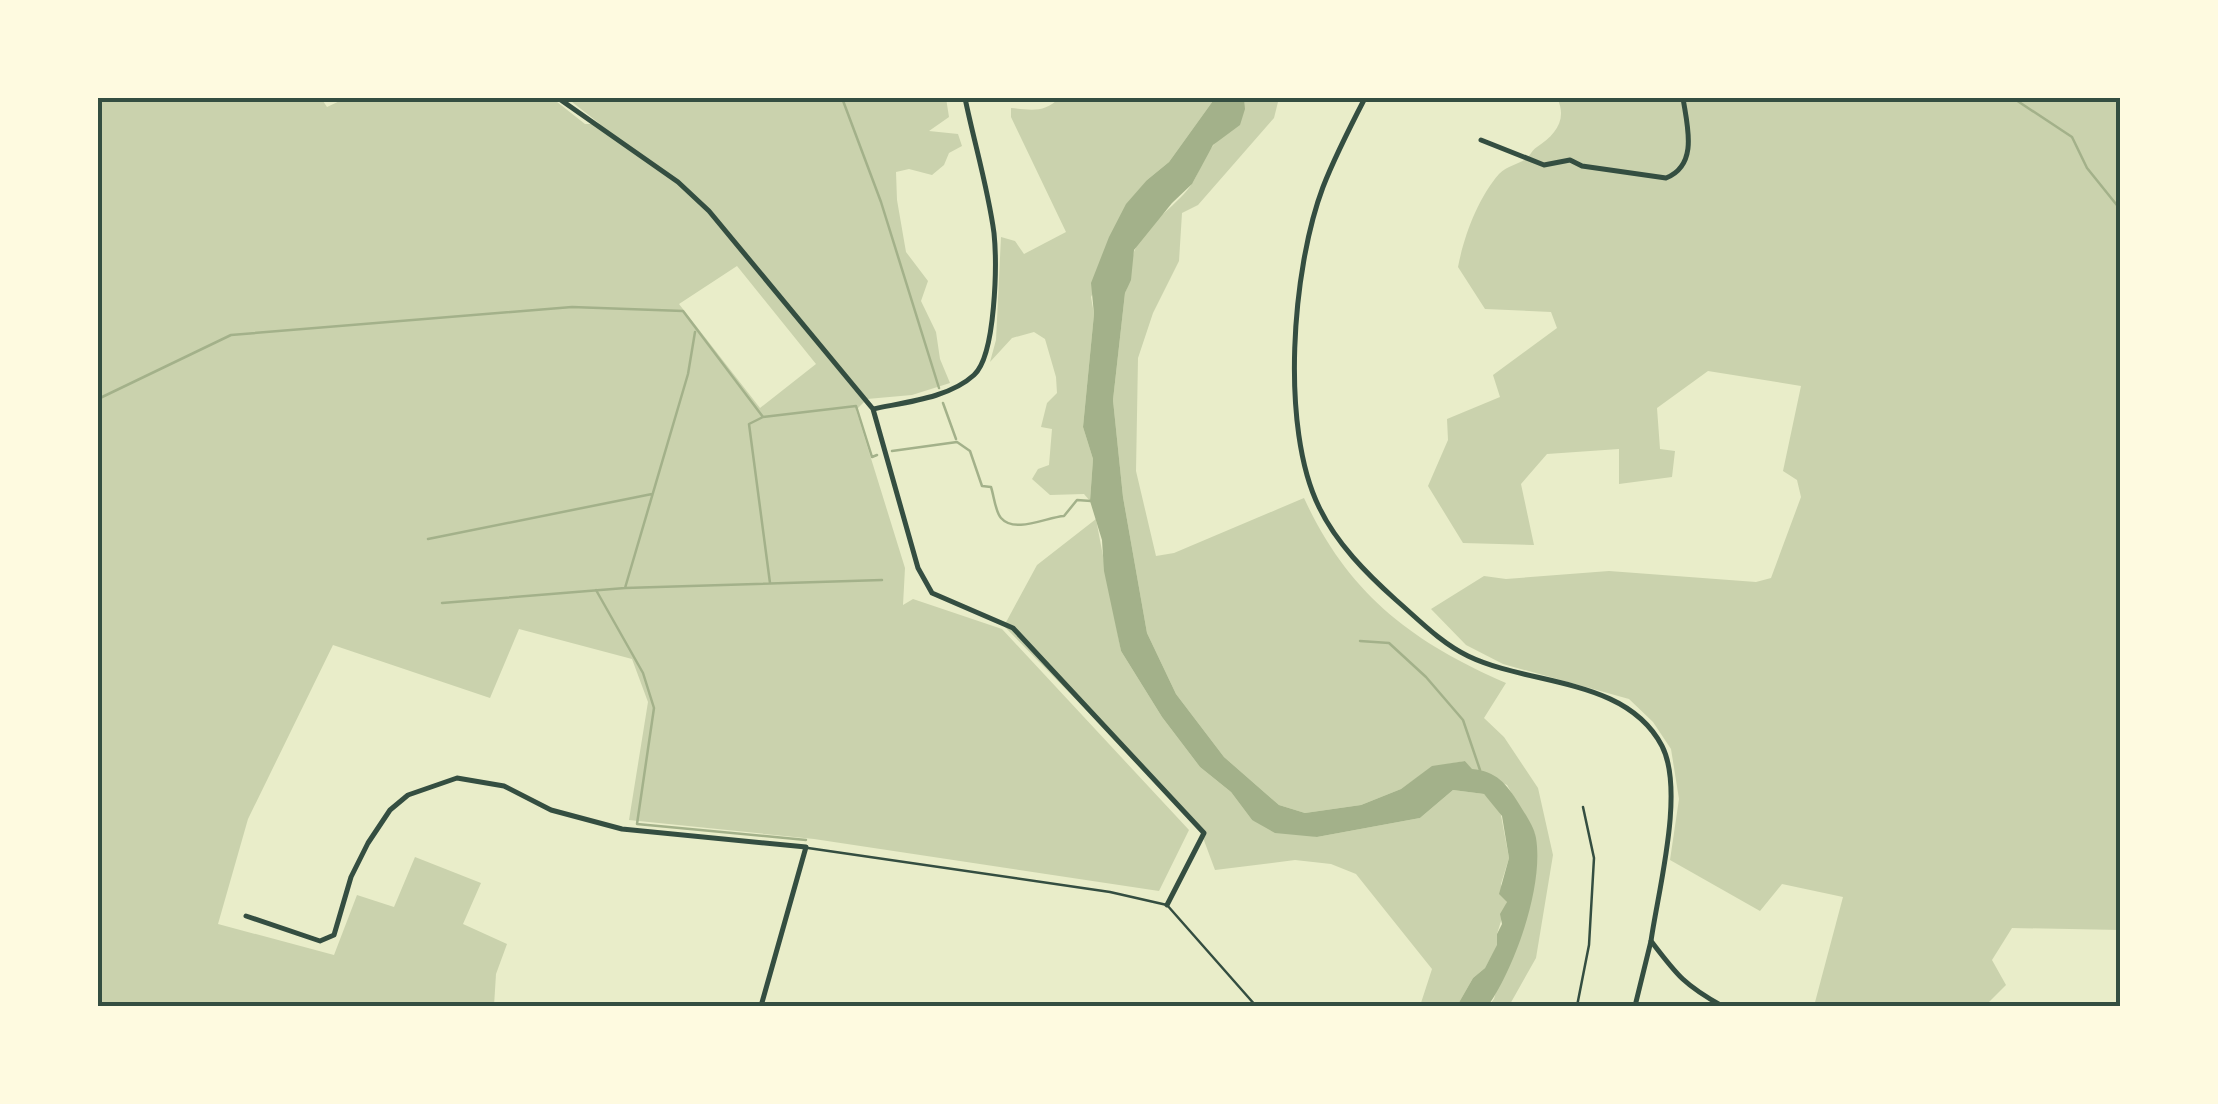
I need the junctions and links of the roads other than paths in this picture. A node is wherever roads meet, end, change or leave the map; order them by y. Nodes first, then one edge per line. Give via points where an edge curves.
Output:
1 (558, 98) edge
2 (964, 98) edge
3 (1364, 98) edge
4 (1683, 98) edge
5 (1481, 140) dead end
6 (873, 409) junction
7 (1583, 807) dead end
8 (806, 848) junction
9 (1167, 905) junction
10 (246, 916) dead end
11 (1650, 941) junction
12 (761, 1006) edge
13 (1256, 1006) edge
14 (1577, 1006) edge
15 (1635, 1006) edge
16 (1722, 1006) edge

1 - 6 street via 709,211
2 - 6 street via 994,236 992,339 984,364 964,382
3 - 11 street via 1322,190 1308,247 1294,386 1308,480 1352,556 1432,633 1498,669 1626,706 1644,722 1663,749 1670,807
4 - 5 street via 1688,155 1666,178 1570,160 1544,166
6 - 9 street via 918,568 932,593 1013,628 1204,833
7 - 14 lane via 1594,858
8 - 9 lane
8 - 10 street via 622,829 552,810 504,786 457,778 408,794 390,810 360,860 327,940
8 - 12 street
9 - 13 lane
11 - 15 street
11 - 16 street via 1682,981

